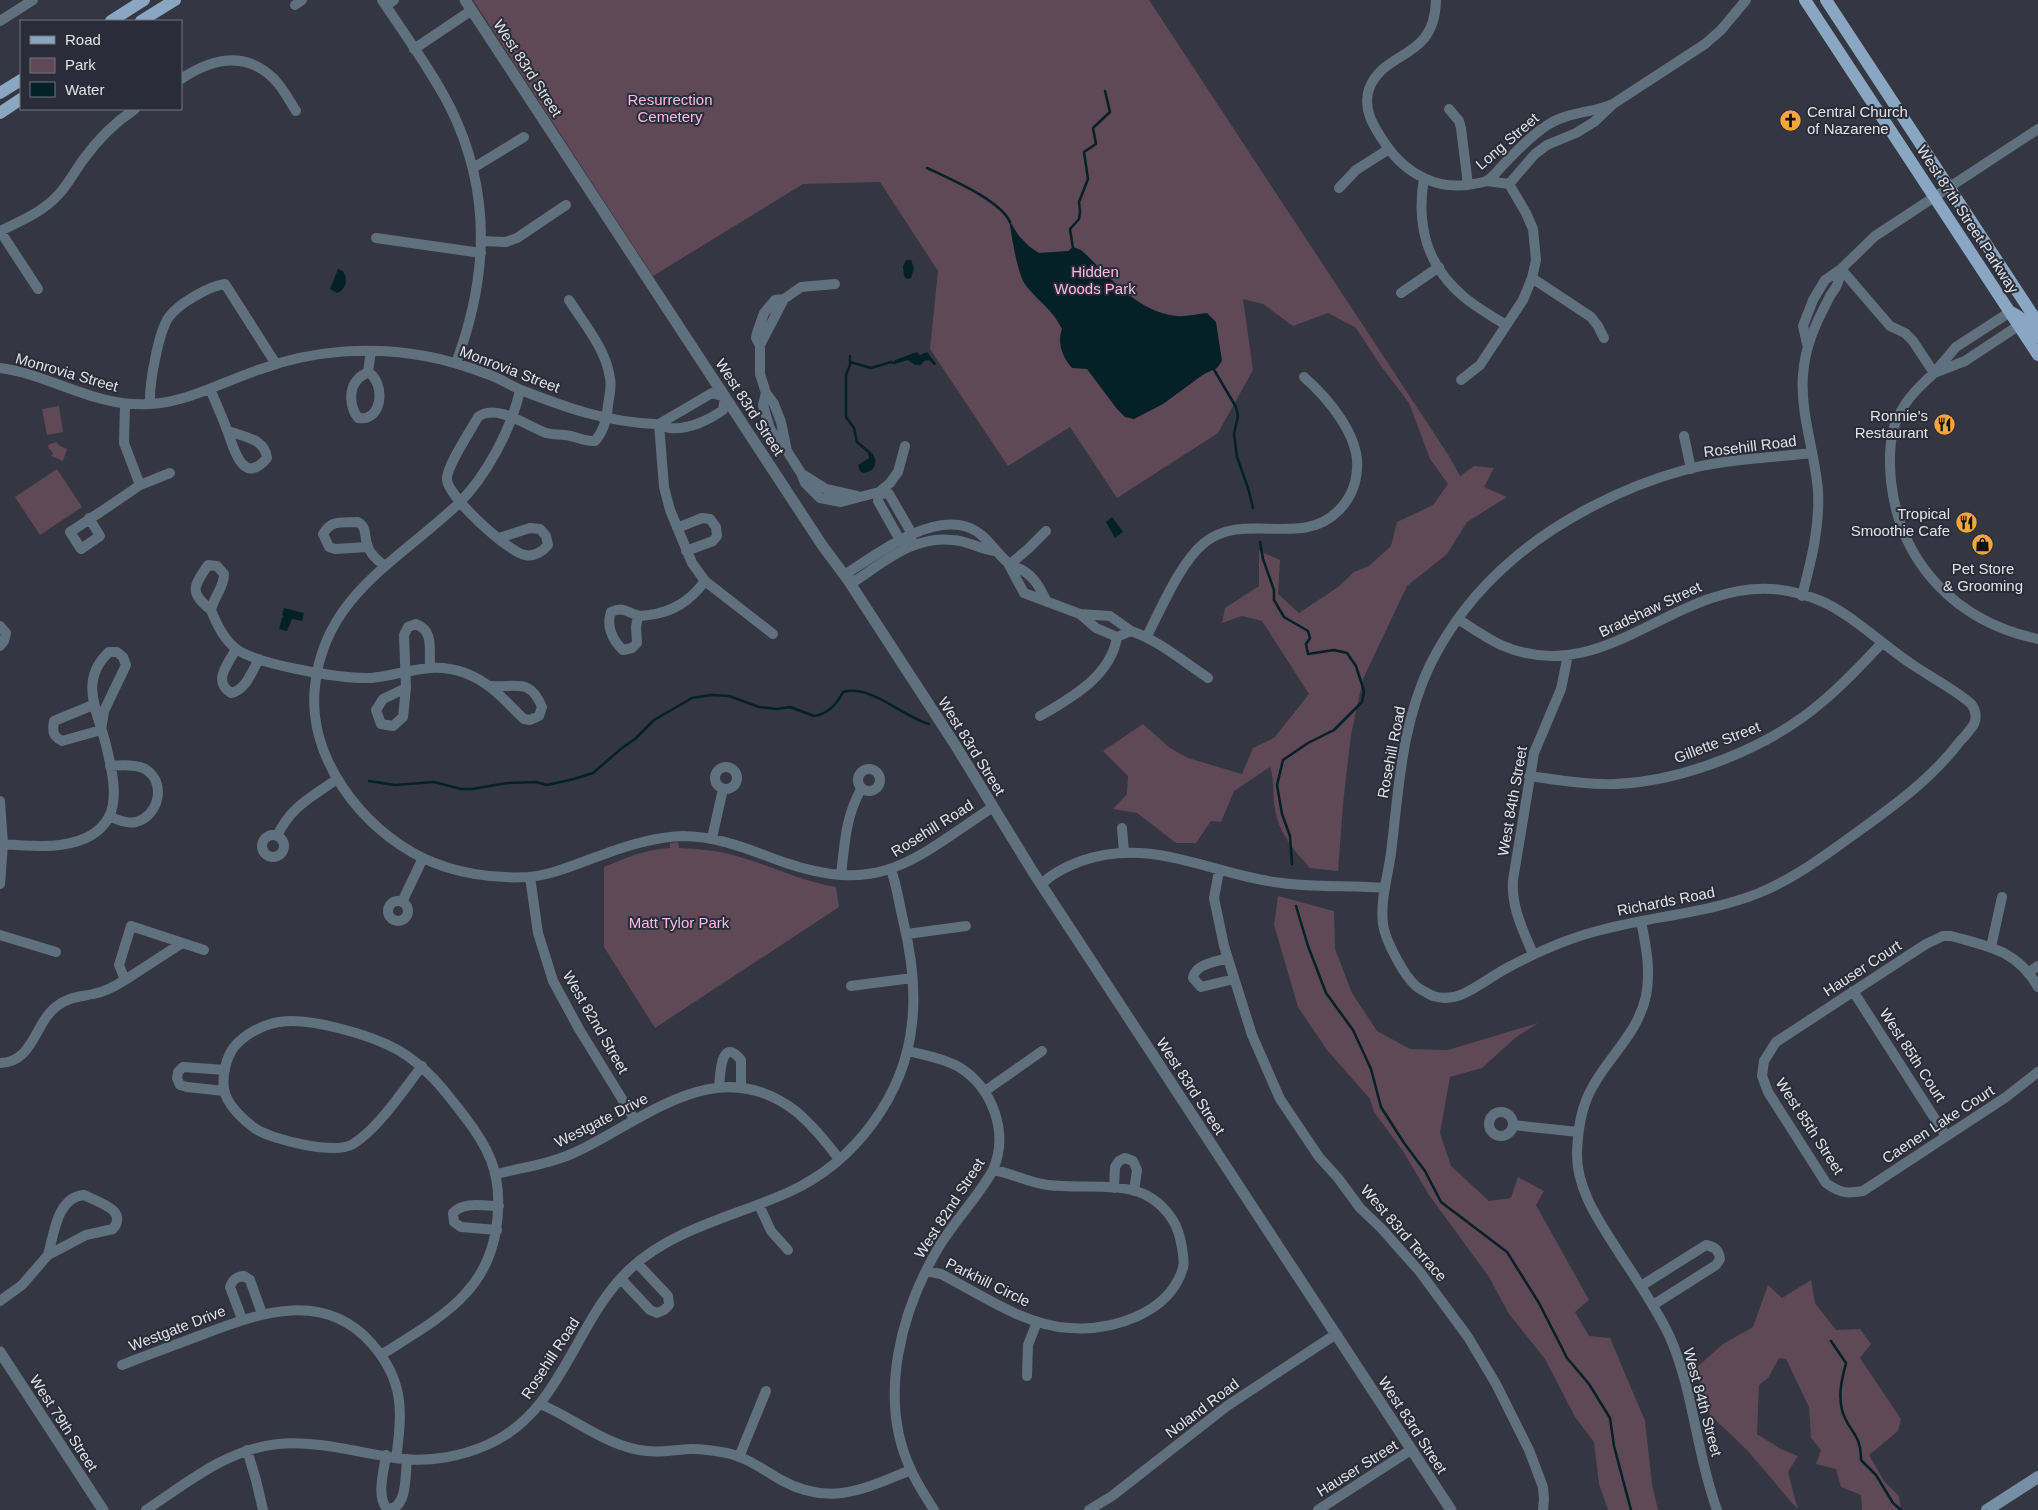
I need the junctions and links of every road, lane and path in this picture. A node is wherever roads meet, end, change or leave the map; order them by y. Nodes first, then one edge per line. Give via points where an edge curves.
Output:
1 (32, 0) edge
2 (144, 0) edge
3 (163, 0) edge
4 (175, 0) edge
5 (465, 0) edge
6 (1436, 0) edge
7 (1746, 0) edge
8 (1805, 0) edge
9 (1826, 0) edge
10 (387, 2) edge
11 (472, 10) junction
12 (113, 20) edge
13 (132, 20) edge
14 (143, 20) edge
15 (0, 21) edge
16 (414, 48) junction
17 (182, 78) edge
18 (20, 81) edge
19 (0, 93) edge
20 (20, 100) edge
21 (1613, 104) junction
22 (1449, 109) dead end
23 (134, 110) edge
24 (296, 111) dead end
25 (0, 113) edge
26 (2038, 129) edge
27 (524, 137) dead end
28 (1389, 149) junction
29 (473, 168) junction
30 (1424, 178) junction
31 (1487, 181) junction
32 (1509, 184) junction
33 (1468, 185) junction
34 (1950, 186) junction
35 (1339, 188) dead end
36 (1934, 197) junction
37 (566, 205) dead end
38 (0, 231) edge
39 (376, 238) dead end
40 (482, 241) junction
41 (481, 253) junction
42 (1439, 267) junction
43 (1841, 269) junction
44 (1532, 278) junction
45 (835, 284) dead end
46 (38, 289) dead end
47 (1401, 293) dead end
48 (569, 300) dead end
49 (2010, 312) junction
50 (2038, 323) edge
51 (1506, 325) junction
52 (2018, 326) junction
53 (2038, 337) edge
54 (1604, 338) dead end
55 (371, 351) junction
56 (2038, 355) edge
57 (456, 363) junction
58 (276, 364) junction
59 (0, 368) edge
60 (368, 372) dead end
61 (1934, 373) junction
62 (1304, 377) dead end
63 (1461, 380) dead end
64 (210, 390) junction
65 (520, 390) junction
66 (725, 397) junction
67 (125, 404) junction
68 (150, 404) junction
69 (511, 418) junction
70 (606, 419) junction
71 (659, 424) junction
72 (228, 430) dead end
73 (1684, 436) dead end
74 (905, 446) dead end
75 (1812, 453) junction
76 (1691, 469) junction
77 (170, 474) dead end
78 (140, 485) junction
79 (879, 492) junction
80 (460, 502) junction
81 (89, 518) dead end
82 (677, 528) junction
83 (1046, 531) dead end
84 (912, 534) junction
85 (499, 538) dead end
86 (900, 540) junction
87 (910, 546) junction
88 (368, 547) dead end
89 (994, 550) junction
90 (686, 551) junction
91 (1009, 564) junction
92 (385, 566) junction
93 (848, 580) junction
94 (705, 581) junction
95 (1802, 596) junction
96 (1047, 602) junction
97 (211, 610) dead end
98 (1080, 614) junction
99 (638, 616) dead end
100 (1458, 619) junction
101 (0, 626) edge
102 (1131, 631) junction
103 (773, 634) dead end
104 (1147, 636) junction
105 (1117, 637) junction
106 (2038, 639) edge
107 (1882, 643) junction
108 (0, 646) edge
109 (236, 649) junction
110 (1568, 655) junction
111 (259, 659) junction
112 (430, 667) junction
113 (405, 671) junction
114 (317, 673) junction
115 (1208, 678) dead end
116 (491, 686) junction
117 (406, 688) dead end
118 (92, 705) junction
119 (1976, 712) joint
120 (1040, 716) dead end
121 (101, 730) junction
122 (110, 766) junction
123 (1529, 776) junction
124 (337, 779) junction
125 (723, 788) dead end
126 (862, 789) dead end
127 (0, 801) edge
128 (993, 807) junction
129 (109, 816) junction
130 (1122, 828) dead end
131 (277, 836) dead end
132 (712, 838) junction
133 (3, 844) junction
134 (1124, 852) junction
135 (423, 858) junction
136 (1, 864) edge
137 (892, 870) junction
138 (1219, 871) junction
139 (841, 874) junction
140 (530, 876) junction
141 (0, 884) edge
142 (1042, 884) junction
143 (1385, 888) junction
144 (2002, 897) dead end
145 (402, 902) dead end
146 (1641, 921) junction
147 (966, 926) dead end
148 (906, 934) junction
149 (0, 935) edge
150 (182, 943) junction
151 (1991, 947) junction
152 (204, 950) dead end
153 (56, 952) dead end
154 (1533, 954) junction
155 (1228, 958) junction
156 (2034, 969) edge
157 (912, 978) junction
158 (1234, 979) junction
159 (124, 980) junction
160 (851, 986) dead end
161 (2038, 988) edge
162 (1854, 991) junction
163 (908, 1050) junction
164 (1042, 1051) dead end
165 (1764, 1061) joint
166 (0, 1063) edge
167 (422, 1066) junction
168 (225, 1070) junction
169 (2038, 1072) edge
170 (719, 1087) junction
171 (741, 1088) junction
172 (224, 1091) junction
173 (985, 1091) junction
174 (635, 1120) junction
175 (1513, 1125) dead end
176 (1578, 1132) junction
177 (1946, 1136) junction
178 (839, 1159) junction
179 (993, 1170) junction
180 (497, 1174) junction
181 (1114, 1188) junction
182 (1134, 1191) junction
183 (1850, 1193) joint
184 (759, 1205) junction
185 (499, 1206) junction
186 (497, 1230) junction
187 (788, 1250) dead end
188 (48, 1255) junction
189 (637, 1263) junction
190 (926, 1271) junction
191 (621, 1279) junction
192 (1641, 1286) junction
193 (0, 1301) edge
194 (1653, 1305) junction
195 (262, 1314) junction
196 (242, 1320) junction
197 (1037, 1322) junction
198 (1338, 1336) junction
199 (381, 1355) junction
200 (1, 1356) edge
201 (122, 1365) dead end
202 (1027, 1376) dead end
203 (766, 1391) dead end
204 (540, 1404) junction
205 (247, 1450) junction
206 (1413, 1451) junction
207 (391, 1456) junction
208 (739, 1457) junction
209 (407, 1459) junction
210 (910, 1470) junction
211 (2038, 1477) edge
212 (103, 1510) edge
213 (146, 1510) edge
214 (263, 1510) edge
215 (934, 1510) edge
216 (1089, 1510) edge
217 (1318, 1510) edge
218 (1450, 1510) edge
219 (1543, 1510) edge
220 (1717, 1510) edge
221 (1987, 1510) edge

1 - 15 street
2 - 12 main road
3 - 13 main road
4 - 14 main road
5 - 11 street, West 83rd Street
6 - 28 street via 1436,14 1424,40 1383,70 1369,90 1369,115
7 - 21 street, Long Street via 1705,44
8 - 36 main road, West 87th Street Parkway
9 - 34 main road, West 87th Street Parkway
10 - 16 street
11 - 16 street
11 - 66 street, West 83rd Street
16 - 29 street via 450,108
17 - 24 street via 217,61 244,62 272,77
18 - 19 main road
20 - 25 main road
21 - 31 street, Long Street via 1592,112 1561,117 1549,124 1526,140
21 - 32 street, Long Street via 1594,122 1535,154
22 - 33 street, Long Street via 1462,128
23 - 38 street via 100,138 48,205
26 - 34 street, Rosehill Road
27 - 29 street
28 - 30 street via 1404,166
28 - 35 street via 1356,170
29 - 40 street
30 - 33 street via 1447,186
30 - 42 street via 1420,200 1423,231 1430,254
31 - 32 street
31 - 33 street, Long Street
32 - 44 street via 1533,229 1536,260
34 - 36 street, Rosehill Road
34 - 50 main road, West 87th Street Parkway
36 - 43 street, Rosehill Road via 1875,236
36 - 49 main road, West 87th Street Parkway
37 - 40 street via 517,238 506,242
38 - 46 street
39 - 41 street
40 - 41 street
41 - 57 street via 476,294
42 - 47 street
42 - 51 street via 1465,298
43 - 61 street via 1890,326 1913,341
43 - 75 street, Rosehill Road via 1824,280 1812,300 1803,326 1807,344 1803,396
44 - 51 street via 1523,300
44 - 54 street via 1591,317
45 - 79 street via 801,287 784,298 760,346 760,374 781,422 787,451 801,473 826,489 857,496
48 - 70 street via 602,352 607,366 611,388
49 - 52 main road, West 87th Street Parkway
49 - 53 main road via 2022,318
49 - 61 street via 1956,347
51 - 63 street via 1480,365
52 - 56 main road, West 87th Street Parkway
52 - 61 street via 1965,361
55 - 57 street, Monrovia Street
55 - 58 street, Monrovia Street via 300,357
55 - 60 street
57 - 65 street, Monrovia Street
58 - 64 street, Monrovia Street
58 - 68 street via 225,284 214,285 169,317 162,332
59 - 67 street, Monrovia Street via 94,398
61 - 106 street via 1914,392 1899,414 1892,438 1890,471 1904,534 1919,562 1953,601 2003,630
62 - 104 street via 1325,398 1350,435 1357,456 1357,478 1344,505 1321,524 1299,529 1235,529 1204,542 1181,572
64 - 68 street, Monrovia Street
64 - 72 street
65 - 69 street
65 - 70 street, Monrovia Street
66 - 71 street via 712,393
66 - 71 street, Monrovia Street via 723,410 707,420 671,428
66 - 93 street, West 83rd Street
67 - 68 street, Monrovia Street
67 - 78 street, Monrovia Street via 124,442
69 - 70 street via 548,434 587,441 600,435
69 - 80 street via 488,465
69 - 80 street via 491,412 478,418 446,478
70 - 71 street, Monrovia Street
71 - 82 street via 664,487
73 - 76 street, Rosehill Road
74 - 79 street via 898,472
75 - 76 street, Rosehill Road
75 - 95 street, Rosehill Road via 1818,490 1818,517
76 - 100 street, Rosehill Road via 1623,493 1540,538 1485,584
77 - 78 street
78 - 81 street
79 - 84 street via 888,494
79 - 86 street via 878,502
80 - 85 street
80 - 92 street
82 - 90 street
82 - 90 street via 702,518 710,519 716,528 717,536 713,541
83 - 91 street
84 - 86 street
84 - 87 street
84 - 89 street via 936,526 969,527 986,538
86 - 87 street
86 - 93 street via 848,572
87 - 89 street via 951,539
87 - 93 street via 855,581
88 - 92 street
89 - 91 street
90 - 94 street
91 - 96 street via 1032,577
91 - 96 street via 1024,593
92 - 114 street via 336,618 326,638
93 - 128 street, West 83rd Street
94 - 99 street via 678,606
94 - 103 street
95 - 107 street, Bradshaw Street via 1839,611
95 - 110 street, Bradshaw Street via 1770,589 1725,593 1702,600 1614,643
96 - 98 street
97 - 109 street via 217,625
98 - 102 street via 1110,616
98 - 105 street via 1096,628
100 - 110 street, Bradshaw Street via 1501,646 1551,656
100 - 143 street, Rosehill Road via 1428,669 1407,732
101 - 108 street via 6,633
102 - 104 street
102 - 105 street
104 - 115 street
105 - 120 street via 1108,660 1089,684
107 - 119 street, Bradshaw Street via 1972,705
107 - 123 street, Gillette Street via 1848,679 1797,721 1712,763 1647,781 1617,784 1588,784
109 - 111 street
109 - 111 street via 222,675 222,683 231,693 238,692
110 - 123 street, West 84th Street via 1561,689 1536,746
111 - 114 street
112 - 113 street
112 - 113 street via 428,633 416,624 408,627 404,634
112 - 116 street via 465,673
113 - 114 street via 373,678
113 - 117 street
114 - 124 street via 315,714 322,744
116 - 116 street via 524,719 539,716 542,706 539,698 528,688 519,684
118 - 121 street
118 - 121 street via 54,721 52,730 62,741
118 - 121 street via 95,673 109,652 117,652 126,665 104,711
119 - 146 street, Richards Road via 1974,725 1925,780 1809,867 1756,894 1722,905
121 - 122 street
122 - 129 street via 114,790
122 - 129 street via 144,769 158,791 155,808 137,822
123 - 154 street, West 84th Street via 1512,894
124 - 131 street via 291,812
124 - 135 street via 372,822
125 - 132 street
126 - 139 street via 847,821
127 - 133 street
128 - 137 street, Rosehill Road via 913,860
128 - 142 street, West 83rd Street
129 - 133 street via 100,827 79,841 42,846
130 - 134 street
132 - 139 street via 814,871
132 - 140 street via 662,838 640,842 575,866
133 - 136 street
134 - 138 street via 1166,855
134 - 142 street via 1075,864
135 - 140 street via 480,874
135 - 145 street
136 - 141 street
137 - 139 street via 864,876
137 - 148 street, Rosehill Road
138 - 143 street via 1276,883
138 - 155 street, West 83rd Terrace via 1214,898
140 - 174 street, West 82nd Street via 538,933 553,981
142 - 198 street, West 83rd Street
143 - 154 street, Richards Road via 1385,936 1417,988 1436,997 1461,995
144 - 151 street
146 - 154 street, Richards Road via 1579,936
146 - 176 street, West 84th Street via 1648,974 1641,1012 1624,1045 1593,1086 1581,1113
147 - 148 street
148 - 157 street, Rosehill Road
149 - 153 street
150 - 152 street
150 - 159 street
150 - 159 street via 131,926 119,965
151 - 156 street, Hauser Court
151 - 162 street, Hauser Court via 1943,936
155 - 158 street, West 83rd Terrace
155 - 158 street via 1198,968 1193,978 1201,986
156 - 161 street
157 - 160 street
157 - 163 street, Rosehill Road via 913,1011
158 - 219 street, West 83rd Terrace via 1262,1060 1280,1100 1360,1208 1420,1272 1485,1365 1517,1424 1540,1477
159 - 166 street via 110,989 67,1000 57,1006 20,1057
162 - 165 street, Hauser Court via 1776,1042
162 - 177 street, West 85th Court
163 - 173 street, West 82nd Street via 957,1066 970,1074
163 - 178 street, Rosehill Road via 883,1107 864,1134
164 - 173 street
165 - 183 street, West 85th Street via 1762,1076 1768,1092 1826,1183 1837,1191
167 - 168 street via 373,1038 295,1021 259,1028 248,1035 235,1047
167 - 172 street via 362,1139 337,1149 325,1149 257,1130 242,1118
167 - 180 street via 442,1086 476,1132
168 - 172 street
168 - 172 street via 184,1067 177,1078 180,1085 187,1088
169 - 177 street, Caenen Lake Court via 2006,1098
170 - 171 street, Westgate Drive
170 - 171 street via 721,1060 730,1052 741,1060
170 - 174 street, Westgate Drive via 686,1094
171 - 178 street, Westgate Drive via 766,1095 790,1107
173 - 179 street, West 82nd Street via 997,1119 999,1135 997,1162
174 - 180 street, Westgate Drive via 572,1154
175 - 176 street
176 - 192 street, West 84th Street via 1577,1162 1587,1199
177 - 183 street, Caenen Lake Court via 1863,1191
178 - 184 street, Rosehill Road via 812,1179
179 - 181 street, Parkhill Circle via 1047,1185
179 - 190 street, West 82nd Street via 940,1245
180 - 185 street
181 - 182 street, Parkhill Circle
181 - 182 street via 1115,1167 1125,1158 1133,1161 1137,1170
182 - 197 street, Parkhill Circle via 1154,1200 1171,1217 1179,1233 1188,1268 1162,1300 1131,1319 1092,1328
184 - 187 street via 771,1231
184 - 189 street, Rosehill Road via 682,1234
185 - 186 street
185 - 186 street via 465,1205 453,1213 454,1222 461,1227
186 - 199 street via 484,1269 466,1294
188 - 188 street via 62,1208 68,1200 84,1195 114,1210 118,1216 114,1229 86,1235
188 - 193 street via 22,1285
189 - 191 street, Rosehill Road
189 - 191 street via 668,1296 664,1310 657,1313 650,1310
190 - 197 street, Parkhill Circle via 941,1274
190 - 210 street, West 82nd Street via 906,1321 896,1371 897,1419
191 - 204 street, Rosehill Road via 600,1306
192 - 194 street, West 84th Street
192 - 194 street via 1706,1245 1720,1253 1716,1265
194 - 220 street, West 84th Street via 1669,1336 1684,1381
195 - 196 street, Westgate Drive
195 - 196 street, Westgate Drive via 250,1280 238,1277 232,1280 230,1287
195 - 199 street, Westgate Drive via 292,1309 325,1314 354,1327
196 - 201 street, Westgate Drive
197 - 202 street, Parkhill Circle via 1028,1345
198 - 206 street, West 83rd Street
198 - 216 street, Noland Road via 1330,1338 1235,1400 1112,1496
199 - 207 street, Westgate Drive via 394,1378 400,1405
200 - 212 street, West 79th Street
203 - 208 street
204 - 208 street via 592,1432 632,1448 661,1452 708,1450
204 - 209 street, Rosehill Road via 522,1423 489,1444 445,1457
205 - 207 street, Rosehill Road via 296,1443
205 - 213 street, Rosehill Road via 220,1461
205 - 214 street
206 - 217 street, Hauser Street
206 - 218 street, West 83rd Street
207 - 209 street, Rosehill Road
207 - 209 street via 381,1496 387,1509 398,1506 402,1499
208 - 210 street via 792,1486 821,1494 861,1490
210 - 215 street, West 82nd Street
211 - 221 main road

